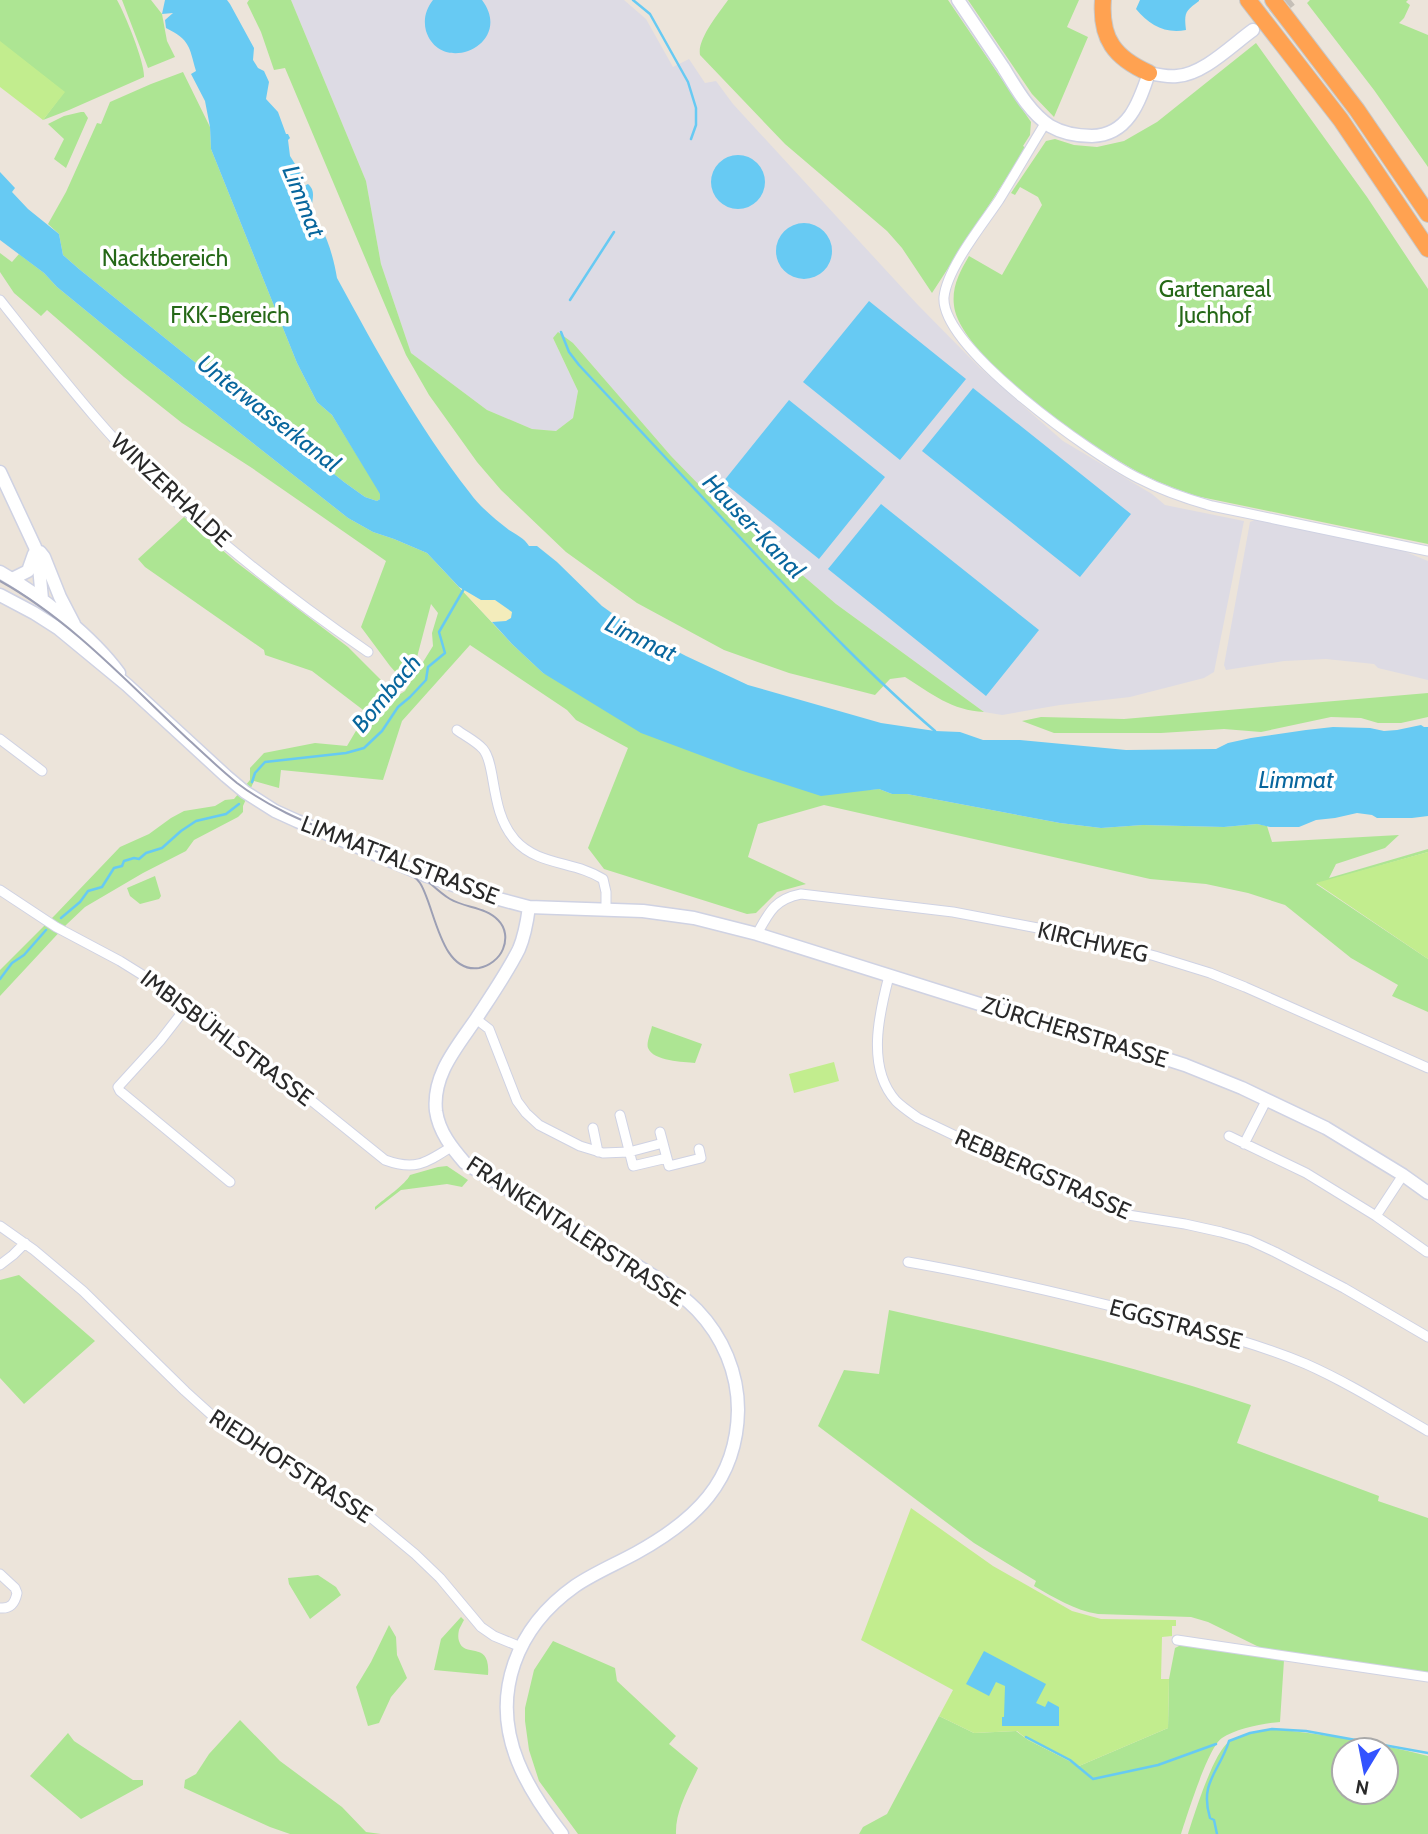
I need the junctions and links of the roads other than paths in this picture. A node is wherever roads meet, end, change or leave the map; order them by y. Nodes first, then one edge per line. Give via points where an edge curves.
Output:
1 (958, 0) edge
2 (1103, 0) edge
3 (1112, 0) edge
4 (1248, 0) edge
5 (1273, 0) edge
6 (1254, 30) tunnel mouth
7 (1149, 73) junction
8 (1046, 122) junction
9 (1428, 214) edge
10 (1428, 249) edge
11 (0, 300) edge
12 (0, 472) edge
13 (35, 547) junction
14 (1428, 551) edge
15 (6, 575) edge
16 (51, 577) junction
17 (0, 595) edge
18 (42, 599) junction
19 (34, 613) junction
20 (77, 628) junction
21 (368, 652) dead end
22 (127, 685) junction
23 (457, 730) dead end
24 (0, 739) edge
25 (43, 771) dead end
26 (0, 890) edge
27 (529, 907) junction
28 (606, 910) junction
29 (757, 934) junction
30 (885, 974) junction
31 (188, 1005) junction
32 (476, 1018) junction
33 (1428, 1068) edge
34 (1266, 1099) junction
35 (620, 1115) dead end
36 (593, 1128) dead end
37 (660, 1132) dead end
38 (1229, 1136) dead end
39 (663, 1143) junction
40 (1244, 1144) junction
41 (451, 1147) junction
42 (699, 1149) dead end
43 (598, 1152) junction
44 (629, 1152) junction
45 (667, 1158) junction
46 (1403, 1175) junction
47 (230, 1182) dead end
48 (1428, 1193) edge
49 (1376, 1216) junction
50 (0, 1226) edge
51 (25, 1243) junction
52 (1427, 1252) edge
53 (908, 1262) dead end
54 (0, 1265) edge
55 (1428, 1337) edge
56 (1428, 1431) edge
57 (0, 1574) edge
58 (0, 1608) edge
59 (1177, 1640) dead end
60 (521, 1647) junction
61 (1428, 1677) edge
62 (562, 1834) edge

1 - 8 main road via 1026,101
2 - 7 highway via 1104,27 1112,44 1127,62
3 - 7 highway via 1116,33
4 - 10 highway via 1341,120
5 - 9 highway via 1357,110
6 - 7 main road via 1194,72 1180,76
7 - 8 main road via 1131,114 1118,129 1084,136
8 - 14 street via 946,286 944,306 973,352 1056,424 1102,457 1157,487 1212,506
11 - 21 street, WINZERHALDE via 64,382 183,507
12 - 13 main road
13 - 15 main road via 28,571
13 - 16 main road via 44,556
13 - 18 main road
15 - 18 main road, LIMMATTALSTRASSE
16 - 18 main road
16 - 20 main road
17 - 19 main road, LIMMATTALSTRASSE
18 - 19 main road
18 - 20 main road, LIMMATTALSTRASSE
19 - 22 main road, LIMMATTALSTRASSE
20 - 22 main road, LIMMATTALSTRASSE
22 - 27 main road, LIMMATTALSTRASSE via 226,776 275,811 427,876
23 - 28 street via 483,749 499,811 516,841 551,862 603,879
24 - 25 street
26 - 31 street, IMBISBÜHLSTRASSE
27 - 28 main road, LIMMATTALSTRASSE
27 - 32 main road, FRANKENTALERSTRASSE via 519,949
28 - 29 main road, LIMMATTALSTRASSE via 678,915
29 - 30 main road, LIMMATTALSTRASSE
29 - 33 street, KIRCHWEG via 775,906 801,894 953,912 1080,936 1210,973
30 - 34 main road, ZÜRCHERSTRASSE via 1154,1055
30 - 55 street, REBBERGSTRASSE via 878,1033 881,1073 897,1102 918,1118 1128,1215 1249,1240
31 - 41 street, IMBISBÜHLSTRASSE via 385,1160 421,1165
31 - 47 street via 118,1087
32 - 41 main road, FRANKENTALERSTRASSE via 445,1064 437,1093 436,1111
32 - 43 street via 489,1029 517,1101 526,1112 561,1138
34 - 40 street
34 - 46 main road, ZÜRCHERSTRASSE via 1326,1128
35 - 44 street
36 - 43 street
37 - 39 street
38 - 40 street
39 - 44 street
39 - 45 street
40 - 49 street via 1306,1173
41 - 60 main road, FRANKENTALERSTRASSE via 465,1163 682,1296 720,1341 737,1390 738,1419 729,1458 699,1509 672,1531 561,1597 531,1628
42 - 45 street via 701,1158 669,1166
43 - 44 street
44 - 45 street via 633,1166
46 - 48 main road, ZÜRCHERSTRASSE
46 - 49 street
49 - 52 street
50 - 51 street, RIEDHOFSTRASSE
51 - 54 street
51 - 60 street, RIEDHOFSTRASSE via 83,1291 216,1419 357,1506 440,1578 481,1627
53 - 56 street, EGGSTRASSE via 1046,1289 1224,1335 1340,1380
57 - 58 street via 17,1593 12,1605
59 - 61 street
60 - 62 main road, FRANKENTALERSTRASSE via 508,1686 509,1731 517,1762

